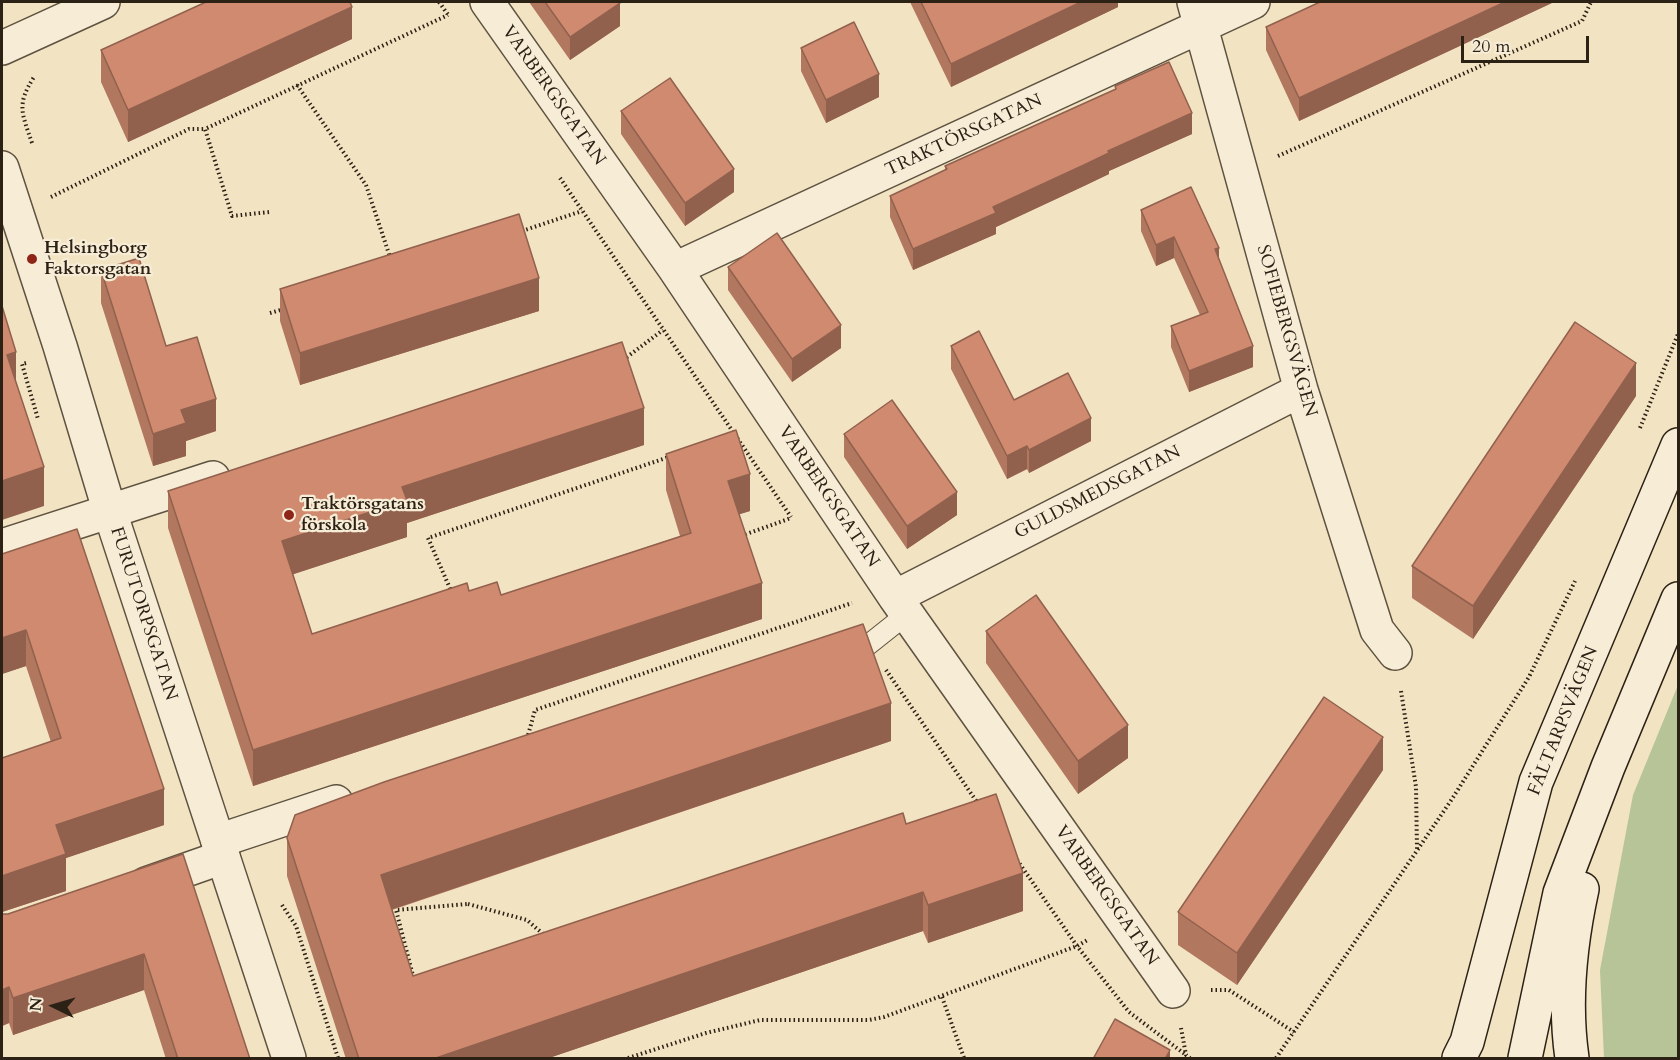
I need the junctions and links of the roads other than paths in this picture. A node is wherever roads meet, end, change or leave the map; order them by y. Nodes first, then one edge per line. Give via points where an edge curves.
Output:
1 (103, 2) edge
2 (486, 2) edge
3 (1253, 2) edge
4 (1197, 14) edge
5 (2, 48) edge
6 (2, 168) edge
7 (675, 269) junction
8 (1301, 390) junction
9 (1678, 445) edge
10 (245, 468) edge
11 (109, 509) junction
12 (2, 546) edge
13 (1678, 599) edge
14 (896, 613) junction
15 (1395, 653) road end
16 (824, 660) edge
17 (1608, 767) junction
18 (362, 794) edge
19 (220, 849) junction
20 (122, 892) edge
21 (1173, 991) road end
22 (1464, 1053) edge
23 (289, 1059) edge
24 (1525, 1059) edge
25 (1572, 1059) edge

1 - 5 street
2 - 7 street, VARBERGSGATAN
3 - 4 street, TRAKTÖRSGATAN
4 - 7 street, TRAKTÖRSGATAN
4 - 8 street, SOFIEBERGSVÄGEN
6 - 11 street, FURUTORPSGATAN
7 - 14 street, VARBERGSGATAN
8 - 14 street, GULDSMEDSGATAN
8 - 15 street, SOFIEBERGSVÄGEN via 1377,630
9 - 22 street, FÄLTARPSVÄGEN via 1536,782
10 - 11 street
11 - 12 street
11 - 19 street, FURUTORPSGATAN
13 - 17 street
14 - 16 lane via 868,645
14 - 21 street, VARBERGSGATAN
17 - 24 street via 1560,893
17 - 25 street via 1577,913 1569,1009
18 - 19 street
19 - 20 street
19 - 23 street, FURUTORPSGATAN

